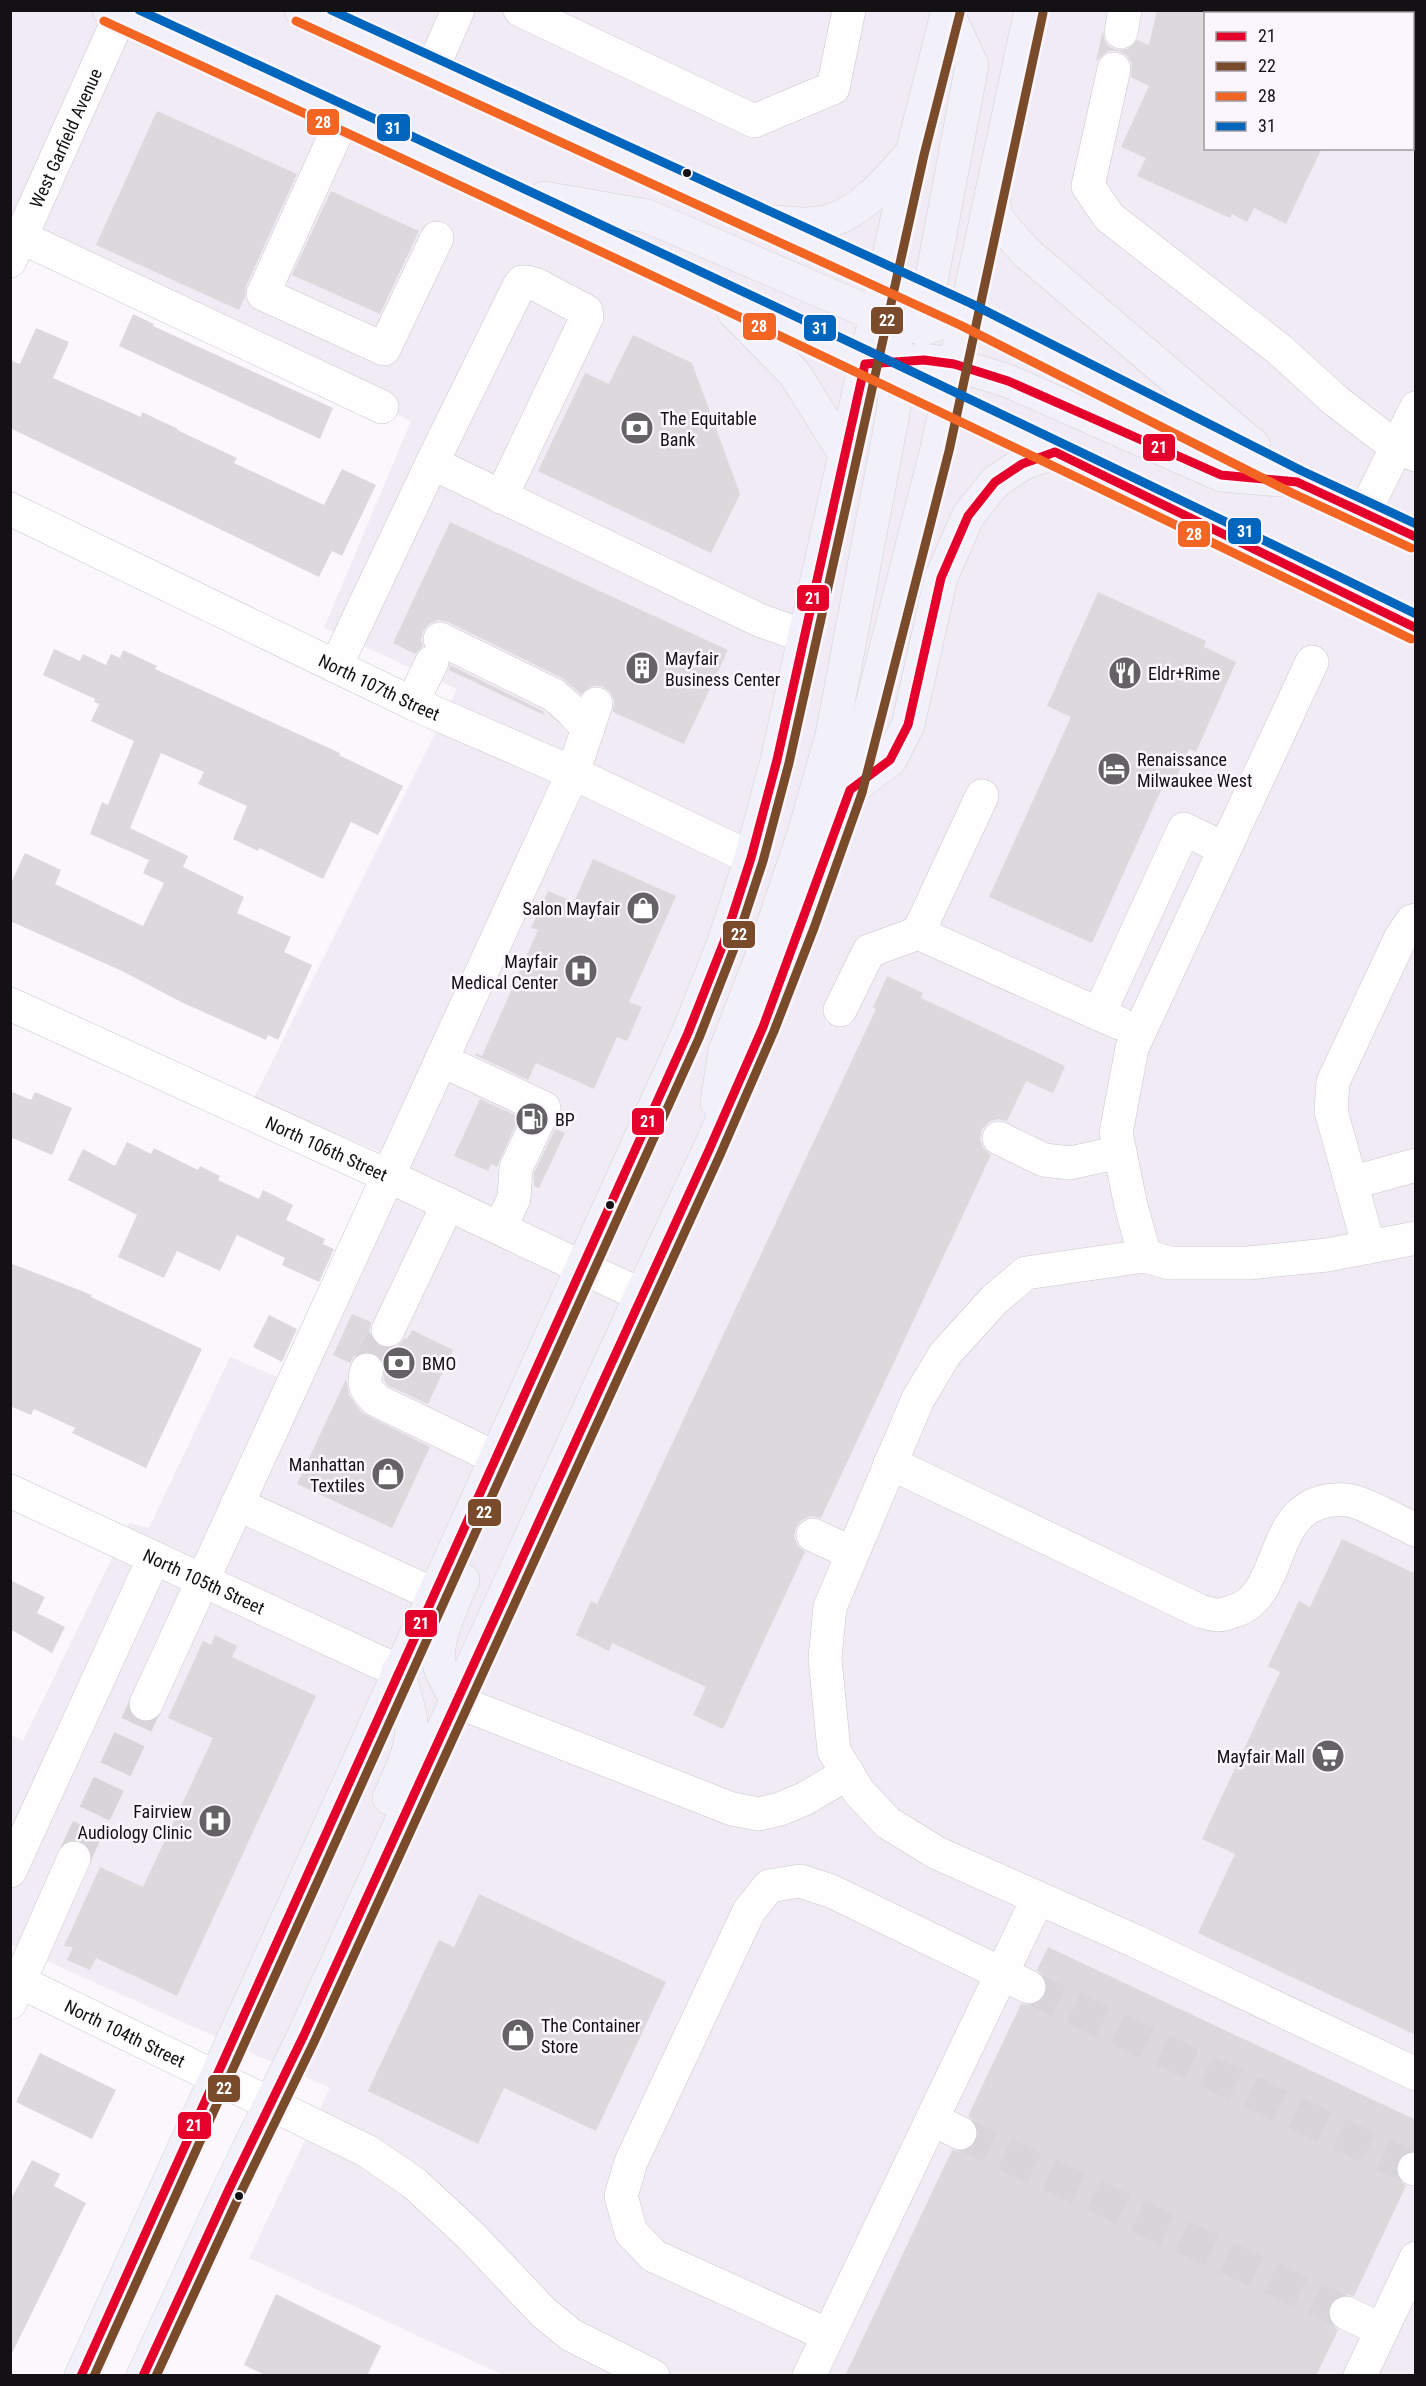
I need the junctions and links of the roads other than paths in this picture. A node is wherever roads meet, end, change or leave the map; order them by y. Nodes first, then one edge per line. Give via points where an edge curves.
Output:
1 (301, 10) edge
2 (458, 10) edge
3 (520, 10) edge
4 (849, 10) edge
5 (1015, 10) edge
6 (1031, 10) edge
7 (944, 12) edge
8 (114, 13) edge
9 (1021, 52) junction
10 (1114, 69) dead end
11 (431, 72) junction
12 (343, 118) junction
13 (912, 152) junction
14 (502, 190) junction
15 (992, 192) junction
16 (766, 222) junction
17 (437, 237) dead end
18 (14, 243) edge
19 (885, 277) junction
20 (712, 290) junction
21 (928, 297) junction
22 (965, 314) junction
23 (909, 347) junction
24 (865, 364) junction
25 (946, 402) junction
26 (382, 407) dead end
27 (1416, 408) edge
28 (1406, 451) edge
29 (1054, 452) junction
30 (845, 454) junction
31 (432, 463) junction
32 (1297, 482) junction
33 (501, 497) junction
34 (10, 509) edge
35 (1364, 513) junction
36 (1416, 537) edge
37 (1308, 577) junction
38 (1416, 602) edge
39 (1416, 628) edge
40 (804, 636) junction
41 (1312, 662) dead end
42 (336, 666) junction
43 (412, 703) junction
44 (573, 773) junction
45 (850, 790) junction
46 (982, 796) dead end
47 (1226, 849) junction
48 (751, 858) junction
49 (1416, 920) edge
50 (918, 933) junction
51 (10, 1004) edge
52 (840, 1010) dead end
53 (1099, 1014) junction
54 (1139, 1032) junction
55 (441, 1060) junction
56 (999, 1138) dead end
57 (709, 1150) junction
58 (1120, 1152) junction
59 (1416, 1165) edge
60 (388, 1176) junction
61 (1351, 1183) junction
62 (448, 1204) junction
63 (500, 1228) junction
64 (1416, 1238) edge
65 (1369, 1247) junction
66 (1145, 1256) junction
67 (583, 1267) junction
68 (641, 1295) junction
69 (388, 1330) tunnel mouth
70 (542, 1356) junction
71 (367, 1370) tunnel mouth
72 (496, 1458) junction
73 (890, 1463) junction
74 (10, 1491) edge
75 (237, 1504) junction
76 (1416, 1530) edge
77 (813, 1535) dead end
78 (852, 1554) junction
79 (154, 1558) junction
80 (202, 1581) junction
81 (433, 1594) junction
82 (398, 1671) junction
83 (458, 1702) junction
84 (146, 1704) tunnel mouth
85 (848, 1773) junction
86 (74, 1858) tunnel mouth
87 (10, 1871) edge
88 (1038, 1898) junction
89 (357, 1921) junction
90 (1015, 1980) junction
91 (14, 1987) edge
92 (1416, 2074) edge
93 (216, 2078) junction
94 (270, 2104) junction
95 (1416, 2258) edge
96 (1346, 2313) tunnel mouth
97 (1382, 2330) junction
98 (828, 2335) junction
99 (81, 2376) edge
100 (143, 2376) edge
101 (653, 2376) edge
102 (808, 2376) edge
103 (1360, 2376) edge

1 - 11 main road
2 - 11 street
3 - 4 street via 754,121 833,88
5 - 9 main road
6 - 9 main road
7 - 13 main road
7 - 21 main road via 972,65
8 - 12 main road
8 - 18 street, West Garfield Avenue
9 - 15 main road
10 - 28 street via 1088,186 1109,217 1280,350 1336,401
11 - 16 main road
12 - 14 main road
12 - 17 street via 263,294 384,350
13 - 16 main road via 880,188 832,220 806,225
13 - 19 main road
14 - 20 main road
14 - 23 main road via 647,216
15 - 22 main road
15 - 32 main road via 996,216 1028,254
16 - 19 main road
18 - 26 street
19 - 21 main road
19 - 23 main road
20 - 24 main road
20 - 30 main road via 794,373
21 - 22 main road
21 - 23 main road
22 - 23 main road
22 - 23 main road
22 - 32 main road
23 - 24 main road
23 - 24 main road
23 - 25 main road
23 - 25 main road
23 - 32 main road via 1008,381 1221,475
23 - 57 main road via 832,735 767,943 725,1050
24 - 30 main road
25 - 29 main road
25 - 45 main road
27 - 28 street
28 - 35 street
29 - 37 main road
29 - 45 main road via 1022,464 995,482 968,516 941,578 908,725 890,760
30 - 40 main road
31 - 33 street
31 - 33 street via 522,282 537,285 585,311 587,317
31 - 42 street
32 - 35 main road
33 - 40 street via 759,620
34 - 42 street, North 107th Street
35 - 36 main road
37 - 38 main road
37 - 39 main road
40 - 48 main road
41 - 47 street
42 - 43 street, North 107th Street
43 - 44 street, North 107th Street
43 - 44 street via 436,650 554,695 572,711 592,717
44 - 48 street, North 107th Street
44 - 55 street
45 - 57 main road via 763,1027
46 - 50 street
47 - 53 street via 1184,829
47 - 54 street
48 - 67 main road via 724,942 688,1033
49 - 61 street via 1401,937 1333,1082 1331,1111
50 - 52 street via 869,951
50 - 53 street
51 - 60 street, North 106th Street
53 - 54 street
54 - 58 street via 1131,1048 1116,1133
55 - 60 street
55 - 63 street via 544,1108 516,1168 514,1198
56 - 58 street via 1044,1160 1070,1163
57 - 68 main road
58 - 66 street
59 - 61 street
60 - 62 street, North 106th Street
60 - 75 street
61 - 65 street
62 - 63 street, North 106th Street
62 - 69 street
63 - 67 street, North 106th Street
64 - 65 street
65 - 66 street via 1248,1263 1170,1263
66 - 73 street via 1026,1273 994,1299 945,1354 918,1399
67 - 68 street, North 106th Street
67 - 70 main road
68 - 83 main road
70 - 72 main road
70 - 83 main road via 514,1469 446,1621 439,1666
71 - 72 street via 363,1382 376,1400
72 - 81 main road
73 - 76 street via 1200,1611 1218,1616 1241,1610 1257,1597 1294,1519 1309,1506 1350,1500
73 - 78 street
74 - 79 street, North 105th Street
75 - 80 street
75 - 81 street
77 - 78 street
78 - 85 street via 830,1606 825,1658 834,1751
79 - 80 street, North 105th Street
79 - 87 street
80 - 82 street, North 105th Street
80 - 84 street
81 - 82 main road
82 - 89 main road via 412,1735 408,1754 382,1814
82 - 93 main road
83 - 85 street via 732,1809 759,1814 804,1799
83 - 89 main road
85 - 88 street via 859,1792 888,1823 937,1853
86 - 91 street
88 - 90 street
88 - 92 street
89 - 94 main road
90 - 98 street via 946,2126
90 - 98 street via 831,1891 800,1881 769,1886 749,1911 631,2162 621,2196 631,2232 654,2256
91 - 93 street, North 104th Street
93 - 94 street, North 104th Street
93 - 99 main road
94 - 100 main road
94 - 101 street, North 104th Street via 367,2151 414,2183 571,2336
95 - 97 street
96 - 97 street
97 - 103 street
98 - 102 street

